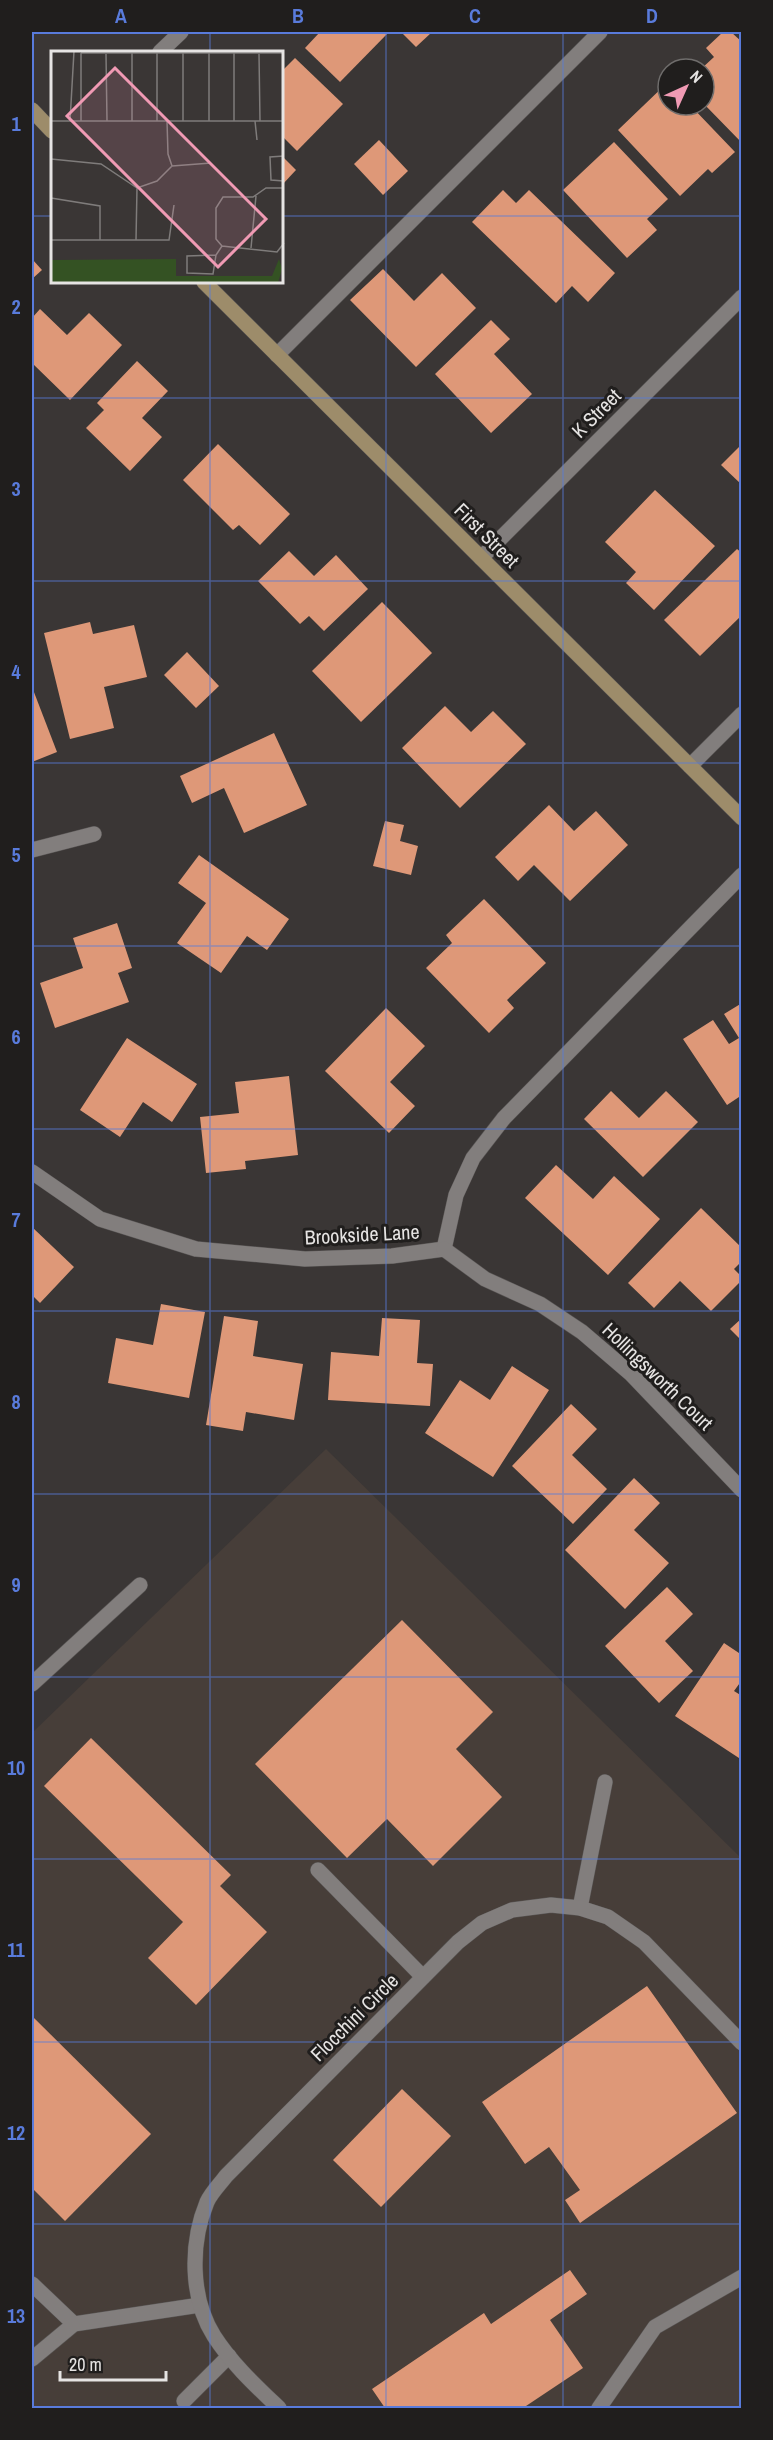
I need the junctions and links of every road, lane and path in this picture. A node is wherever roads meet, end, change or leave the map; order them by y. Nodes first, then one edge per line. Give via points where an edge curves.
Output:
1 (181, 32) edge
2 (600, 32) edge
3 (161, 51) edge
4 (32, 110) edge
5 (51, 130) edge
6 (206, 284) edge
7 (741, 297) edge
8 (277, 356) junction
9 (481, 558) junction
10 (741, 714) edge
11 (690, 766) junction
12 (741, 818) edge
13 (94, 834) dead end
14 (32, 850) edge
15 (741, 874) edge
16 (32, 1172) edge
17 (444, 1249) junction
18 (741, 1490) edge
19 (140, 1585) dead end
20 (32, 1684) edge
21 (605, 1782) dead end
22 (318, 1870) dead end
23 (580, 1908) junction
24 (423, 1977) junction
25 (741, 2043) edge
26 (741, 2277) edge
27 (32, 2284) edge
28 (200, 2304) junction
29 (74, 2324) junction
30 (229, 2356) junction
31 (32, 2359) edge
32 (184, 2402) dead end
33 (279, 2409) edge
34 (599, 2409) edge

1 - 3 street
2 - 8 street
4 - 5 street
6 - 8 street, First Street
7 - 9 street, K Street
8 - 9 street, First Street
9 - 11 street, First Street
10 - 11 street
11 - 12 street, First Street
13 - 14 street
15 - 17 street, Brookside Lane via 504,1118 473,1158 460,1186
16 - 17 street, Brookside Lane via 100,1219 196,1249 305,1260
17 - 18 street, Hollingsworth Court via 485,1279 540,1304 582,1332 631,1374
19 - 20 street
21 - 23 street
22 - 24 street
23 - 24 street, Flocchini Circle via 551,1905 512,1910 482,1923
23 - 25 street, Flocchini Circle via 608,1917 644,1942
24 - 28 street, Flocchini Circle via 226,2176 208,2200 195,2263
26 - 34 street via 655,2327
27 - 29 street
28 - 29 street
28 - 30 street, Flocchini Circle via 213,2334
29 - 31 street
30 - 32 street
30 - 33 street, Flocchini Circle

